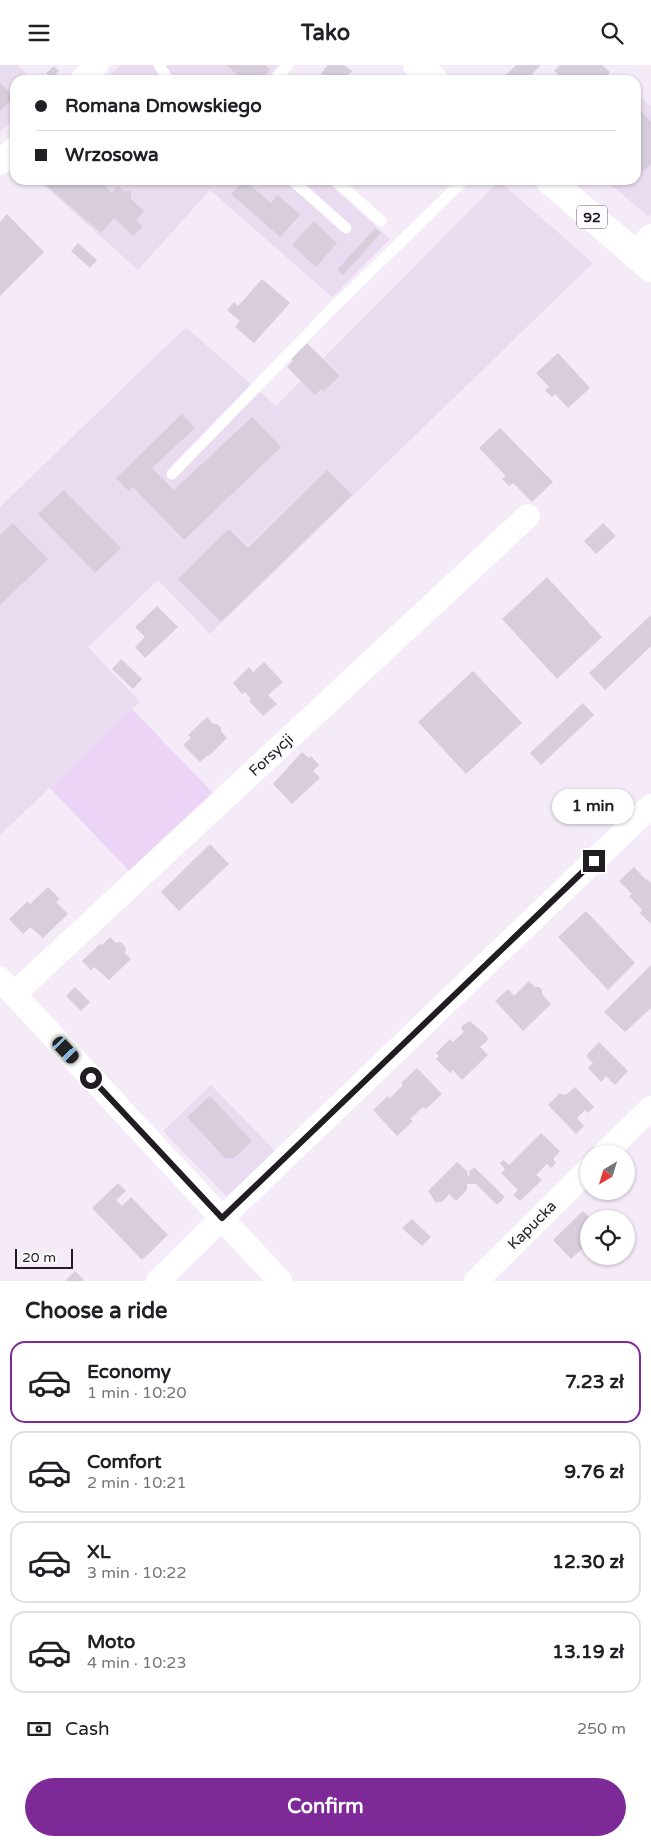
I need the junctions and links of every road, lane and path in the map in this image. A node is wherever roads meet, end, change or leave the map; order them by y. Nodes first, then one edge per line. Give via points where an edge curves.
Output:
1 (97, 65) edge
2 (288, 65) edge
3 (417, 65) edge
4 (87, 75) edge
5 (279, 75) edge
6 (428, 75) edge
7 (10, 153) edge
8 (0, 163) edge
9 (298, 185) edge
10 (341, 185) edge
11 (459, 185) edge
12 (556, 185) edge
13 (381, 221) dead end
14 (346, 228) dead end
15 (645, 253) edge
16 (172, 474) dead end
17 (528, 516) dead end
18 (651, 807) edge
19 (7, 987) edge
20 (651, 1108) edge
21 (613, 1145) edge
22 (580, 1178) edge
23 (222, 1218) junction
24 (158, 1281) edge
25 (280, 1281) edge
26 (476, 1281) edge

1 - 4 street
2 - 5 lane
3 - 6 main road
7 - 8 street
9 - 14 lane
10 - 13 lane
11 - 16 lane via 334,307
12 - 15 main road, 92
17 - 19 street, Forsycji
18 - 23 street
19 - 23 street
20 - 21 street
22 - 26 street, Kapucka
23 - 24 street
23 - 25 street

